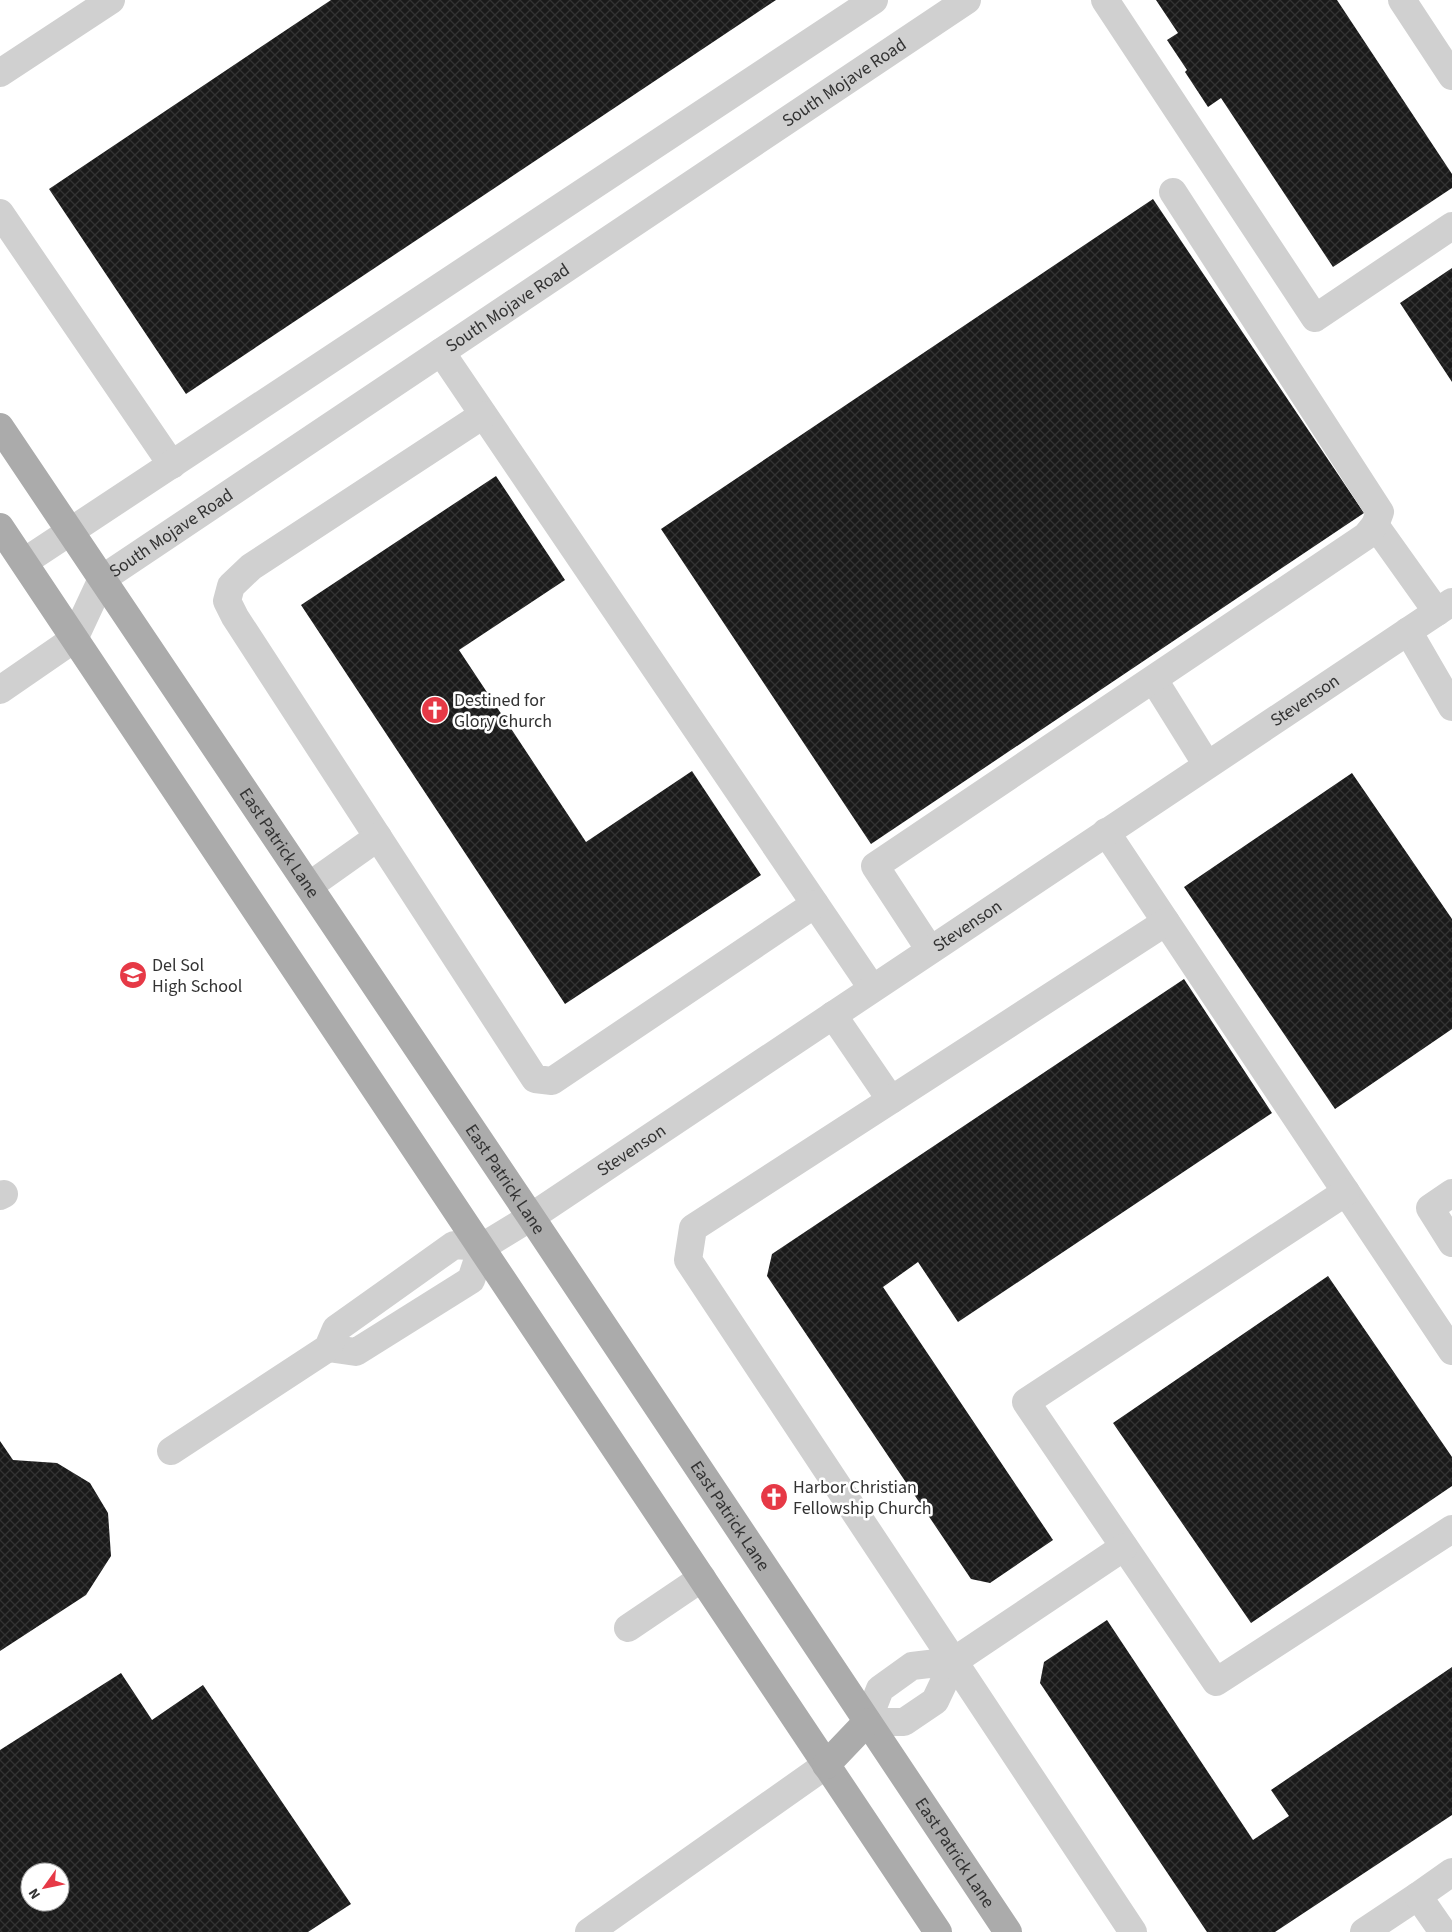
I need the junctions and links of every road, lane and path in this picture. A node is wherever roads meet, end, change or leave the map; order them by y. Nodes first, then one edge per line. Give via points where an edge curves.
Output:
1 (111, 0) edge
2 (874, 0) edge
3 (967, 0) edge
4 (1105, 0) edge
5 (1402, 0) edge
6 (0, 73) edge
7 (1452, 76) edge
8 (1173, 192) dead end
9 (0, 213) edge
10 (1452, 226) edge
11 (441, 352) junction
12 (483, 415) junction
13 (0, 427) edge
14 (172, 466) junction
15 (1375, 526) junction
16 (0, 527) edge
17 (70, 531) junction
18 (24, 562) junction
19 (102, 579) junction
20 (1444, 607) edge
21 (1408, 631) junction
22 (74, 639) junction
23 (1154, 680) junction
24 (0, 690) edge
25 (1452, 707) edge
26 (1207, 765) junction
27 (1106, 832) junction
28 (378, 837) junction
29 (309, 886) junction
30 (815, 904) junction
31 (1166, 922) junction
32 (930, 950) junction
33 (872, 988) junction
34 (833, 1015) junction
35 (891, 1100) junction
36 (1346, 1192) junction
37 (1452, 1193) edge
38 (531, 1216) junction
39 (1452, 1243) edge
40 (482, 1247) junction
41 (328, 1348) junction
42 (1452, 1351) edge
43 (171, 1452) dead end
44 (1452, 1529) edge
45 (1124, 1547) junction
46 (702, 1578) junction
47 (628, 1628) dead end
48 (954, 1661) junction
49 (867, 1722) junction
50 (826, 1765) junction
51 (1452, 1872) edge
52 (1418, 1896) junction
53 (589, 1932) edge
54 (938, 1932) edge
55 (1008, 1932) edge
56 (1133, 1932) edge
57 (1364, 1932) edge
58 (1443, 1932) edge

1 - 6 street
2 - 14 street
3 - 11 street, South Mojave Road
4 - 10 street via 1315,318
5 - 7 street
8 - 15 street via 1380,512
9 - 14 street
11 - 12 street
11 - 19 street, South Mojave Road
12 - 28 street via 251,567 231,586 227,601
12 - 30 street
13 - 17 main road, East Patrick Lane
14 - 17 street
15 - 20 street
15 - 23 street via 1366,536
16 - 18 main road
17 - 18 street
17 - 19 main road, East Patrick Lane
18 - 22 main road
19 - 22 street, South Mojave Road
19 - 29 main road, East Patrick Lane
20 - 21 street, Stevenson
21 - 25 street
21 - 26 street, Stevenson
22 - 24 street
22 - 40 main road
23 - 26 street
23 - 32 street via 875,866
26 - 27 street, Stevenson
27 - 31 street
27 - 32 street, Stevenson
28 - 29 street
28 - 30 street via 535,1079 552,1081
29 - 38 main road, East Patrick Lane
30 - 33 street
31 - 35 street
31 - 36 street
32 - 33 street, Stevenson
33 - 34 street, Stevenson
34 - 35 street
34 - 38 street, Stevenson
35 - 48 street via 693,1228 688,1260
36 - 42 street
36 - 45 street via 1026,1402
37 - 39 street via 1430,1208
38 - 40 street, Stevenson
38 - 49 main road, East Patrick Lane
40 - 41 street via 454,1245 336,1329
40 - 41 street via 471,1280 356,1352
40 - 46 main road
41 - 43 street
44 - 45 street via 1216,1682
45 - 48 street
46 - 47 street
46 - 50 main road
48 - 49 street via 912,1666 880,1688
48 - 49 street via 935,1701 904,1722
48 - 56 street
49 - 50 main road
49 - 55 main road, East Patrick Lane
50 - 53 street
50 - 54 main road
51 - 52 street
52 - 57 street
52 - 58 street

